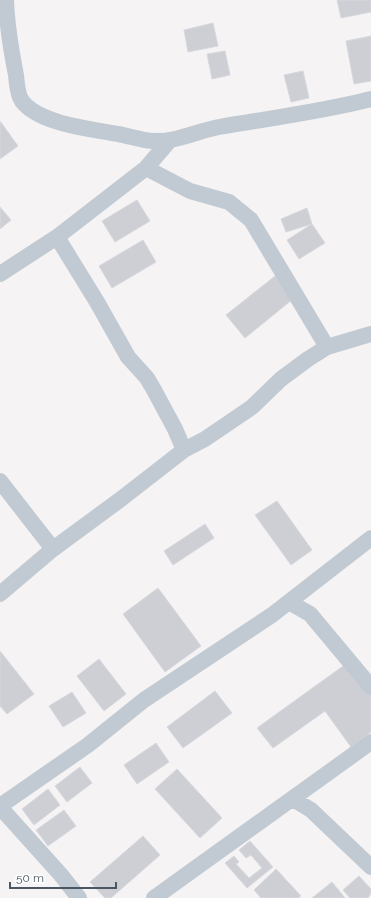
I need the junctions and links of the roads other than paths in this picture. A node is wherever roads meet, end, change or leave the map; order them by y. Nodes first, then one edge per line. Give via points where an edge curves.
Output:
1 (6, 0) edge
2 (371, 100) edge
3 (170, 140) junction
4 (146, 168) junction
5 (57, 237) junction
6 (0, 274) edge
7 (371, 334) edge
8 (327, 347) junction
9 (184, 450) junction
10 (0, 481) edge
11 (371, 538) edge
12 (53, 549) junction
13 (0, 594) edge
14 (289, 602) junction
15 (371, 687) edge
16 (371, 742) edge
17 (299, 794) junction
18 (0, 807) edge
19 (371, 867) edge
20 (79, 898) edge
21 (154, 898) edge

1 - 3 street via 8,31 19,95 28,107 46,117 76,127 153,141
2 - 3 street via 218,128
3 - 4 street
4 - 5 street
4 - 8 street via 190,191 229,202 251,220
5 - 6 street
5 - 9 street via 128,357 147,378
7 - 8 street
8 - 9 street via 281,379 252,407
9 - 12 street
10 - 12 street
11 - 14 street
12 - 13 street
14 - 15 street via 310,614
14 - 18 street via 144,700 88,745
16 - 17 street
17 - 19 street via 311,810
17 - 21 street
18 - 20 street

